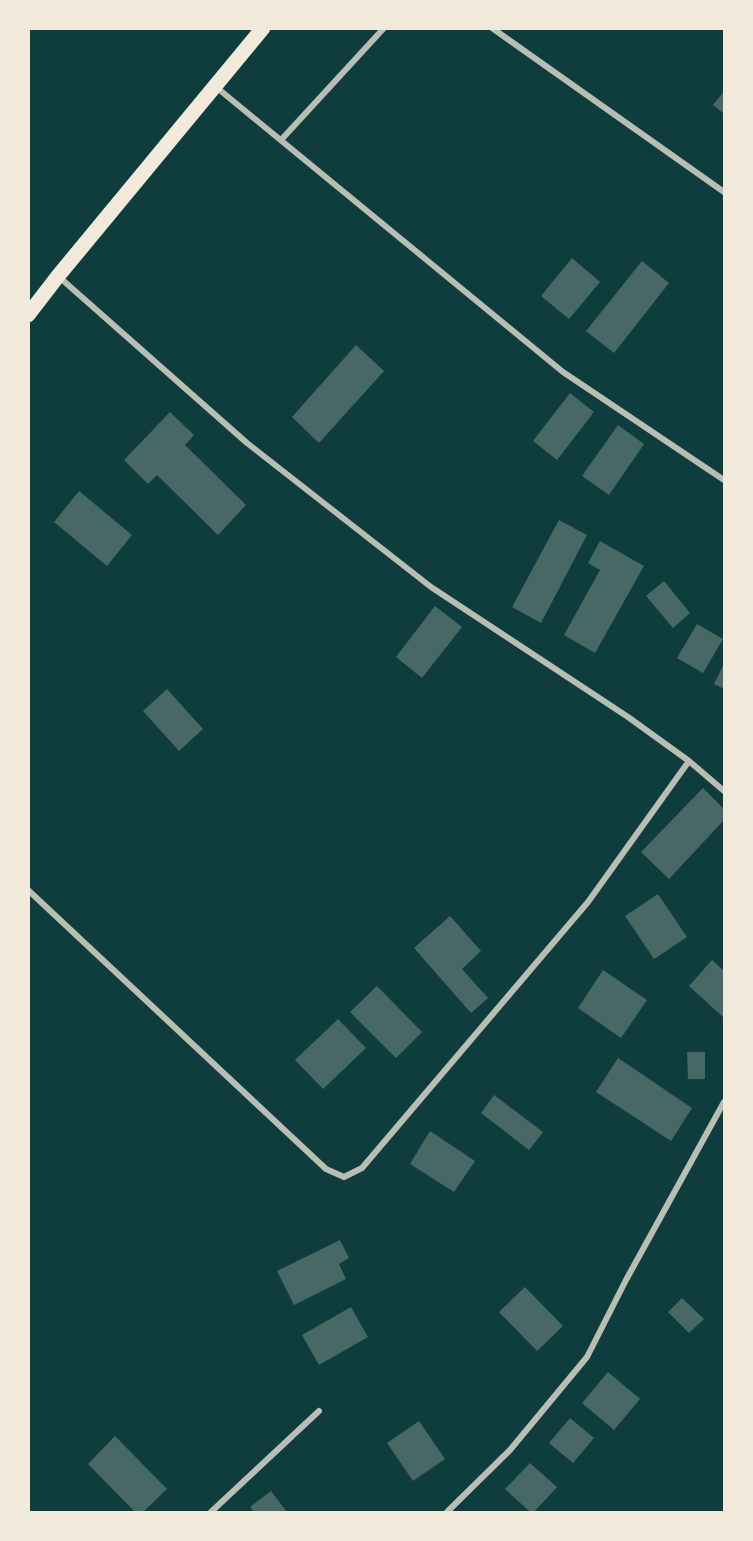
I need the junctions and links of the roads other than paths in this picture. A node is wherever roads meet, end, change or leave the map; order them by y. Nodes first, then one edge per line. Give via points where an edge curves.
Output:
1 (262, 28) edge
2 (384, 28) edge
3 (492, 28) edge
4 (215, 87) junction
5 (281, 141) junction
6 (724, 192) edge
7 (58, 276) junction
8 (28, 315) edge
9 (724, 480) edge
10 (688, 761) junction
11 (724, 791) edge
12 (28, 890) edge
13 (724, 1102) edge
14 (320, 1411) dead end
15 (211, 1512) edge
16 (447, 1512) edge

1 - 4 main road
2 - 5 street
3 - 6 street
4 - 5 street
4 - 7 main road
5 - 9 street via 564,372
7 - 8 main road
7 - 10 street via 247,443 431,587
10 - 11 street
10 - 12 street via 588,902 362,1168 344,1177 326,1169
13 - 16 street via 587,1357 510,1450
14 - 15 street

